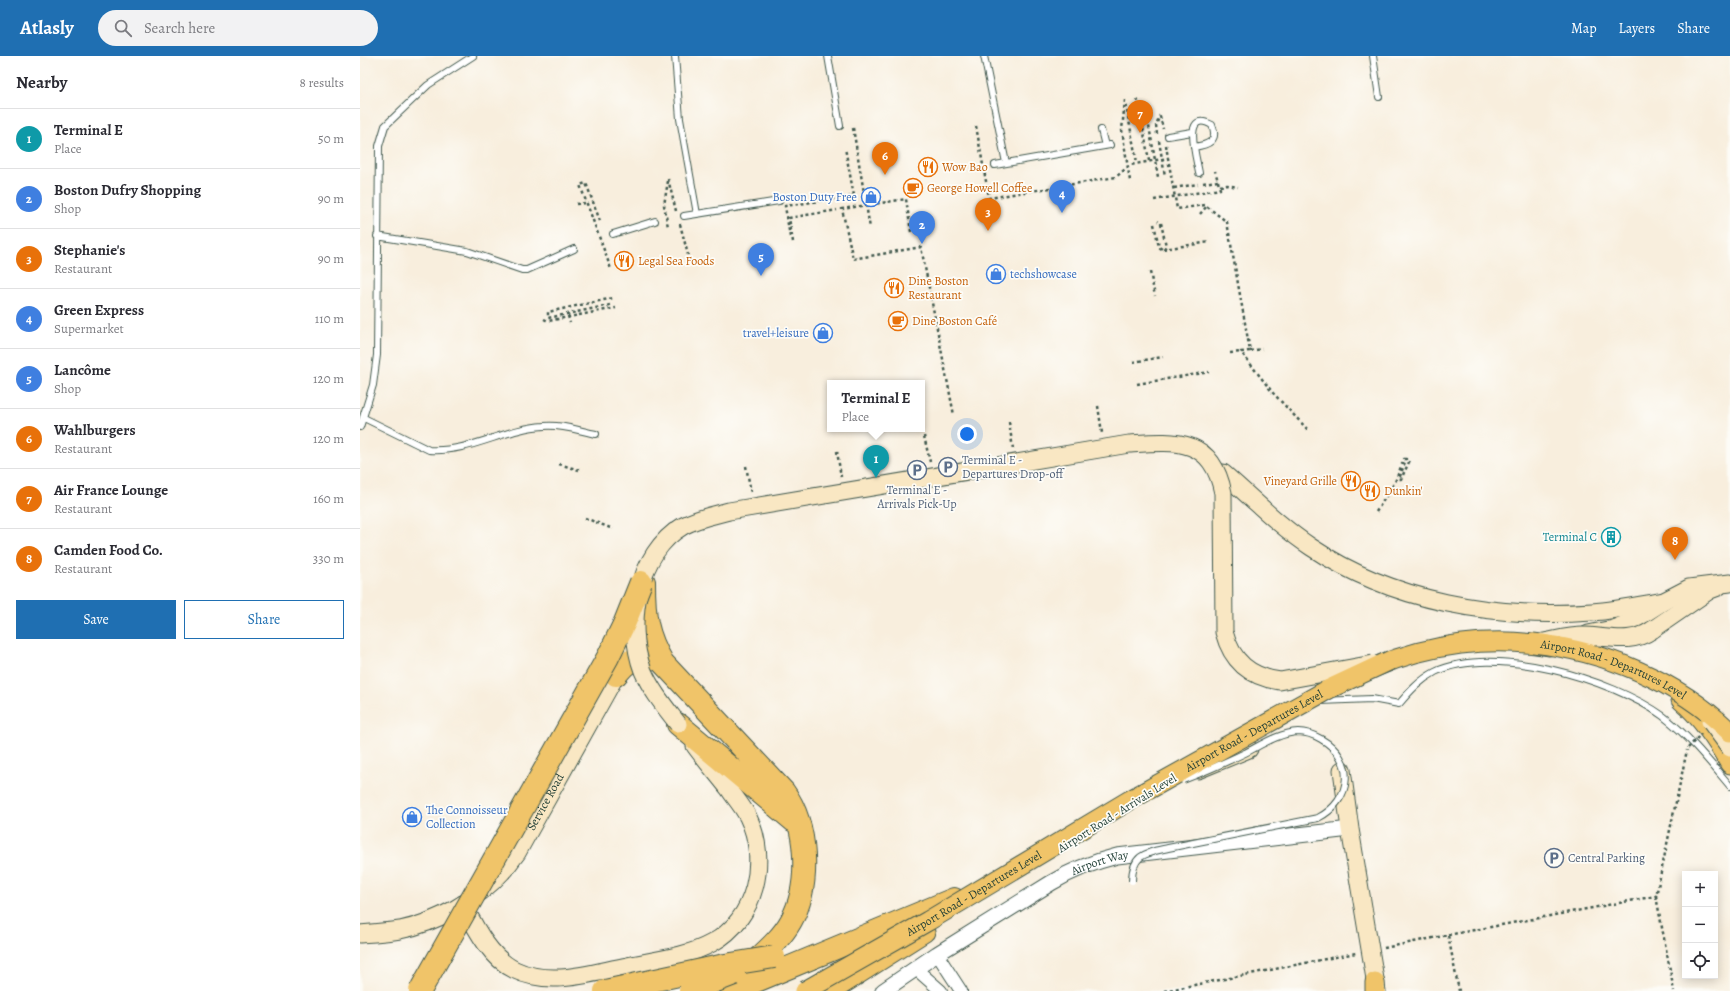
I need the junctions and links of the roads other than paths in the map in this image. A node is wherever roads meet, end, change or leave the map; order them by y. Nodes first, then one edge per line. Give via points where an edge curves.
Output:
1 (473, 56) edge
2 (675, 56) edge
3 (828, 56) edge
4 (984, 56) edge
5 (1374, 56) edge
6 (1379, 97) dead end
7 (840, 126) dead end
8 (1102, 130) dead end
9 (1192, 132) junction
10 (1168, 136) dead end
11 (1194, 147) junction
12 (1006, 163) junction
13 (995, 165) dead end
14 (1199, 173) dead end
15 (779, 201) dead end
16 (697, 214) junction
17 (684, 216) dead end
18 (655, 221) dead end
19 (613, 234) dead end
20 (377, 236) junction
21 (574, 249) dead end
22 (364, 418) junction
23 (360, 427) edge
24 (596, 434) dead end
25 (1223, 473) junction
26 (643, 582) junction
27 (1730, 584) edge
28 (1664, 601) junction
29 (1533, 643) junction
30 (1391, 660) junction
31 (663, 663) junction
32 (616, 674) junction
33 (1360, 674) junction
34 (1305, 703) junction
35 (1696, 704) junction
36 (678, 724) junction
37 (1730, 732) edge
38 (1730, 748) edge
39 (1730, 764) edge
40 (1171, 783) junction
41 (1730, 786) edge
42 (1130, 800) junction
43 (799, 827) junction
44 (1350, 829) junction
45 (1012, 874) junction
46 (1132, 881) dead end
47 (463, 904) junction
48 (360, 934) edge
49 (937, 954) junction
50 (774, 957) junction
51 (916, 969) junction
52 (1376, 988) edge
53 (420, 991) edge
54 (605, 991) edge
55 (690, 991) edge
56 (717, 991) edge
57 (732, 991) edge
58 (805, 991) edge
59 (832, 991) edge
60 (883, 991) edge
61 (941, 991) edge
62 (961, 991) edge

1 - 20 lane via 428,85 385,126 379,146
2 - 16 lane via 680,120
3 - 7 lane
4 - 12 lane
5 - 6 lane
8 - 12 lane via 1107,145
9 - 10 lane
9 - 11 lane
9 - 11 lane via 1196,123 1202,122 1212,125 1214,130 1211,142
11 - 14 lane
12 - 13 lane
15 - 16 lane
16 - 17 lane
18 - 19 lane
20 - 21 lane via 467,251 522,270
20 - 22 lane via 377,355 373,385
22 - 23 lane
22 - 24 lane via 429,450 438,451 459,448 545,425
25 - 26 main road via 1217,462 1196,444 1182,439 1155,438 1015,459 716,512 693,517 678,526 666,538 650,564
25 - 28 main road via 1311,547 1355,573 1396,590 1475,608 1528,614 1597,612
25 - 33 main road via 1222,618 1224,636 1230,648 1250,670 1266,677 1281,679
26 - 30 main road, bridge via 650,564 671,536 695,521 719,514 1108,447 1148,443 1188,445 1207,457 1220,479 1223,493 1224,632 1227,644 1243,666 1253,674 1280,681
26 - 31 highway via 645,619 650,637
26 - 32 main road, Service Road
26 - 36 main road, bridge via 637,599 635,626 639,655 652,688
26 - 53 highway, bridge via 608,657
27 - 28 main road via 1689,588
27 - 29 main road, bridge via 1710,590 1649,632 1639,636 1616,639 1582,636
28 - 29 main road via 1640,617 1618,627
29 - 30 main road, Airport Road - Departures Level via 1467,643
29 - 33 main road, Airport Road - Arrivals Level via 1488,642 1436,648 1392,660
29 - 35 main road, Airport Road - Departures Level, bridge via 1573,649 1611,660 1650,677
29 - 39 main road via 1600,657 1650,678 1698,716
30 - 42 main road, Airport Road - Departures Level, bridge via 1329,689
31 - 32 highway via 651,657 641,656 631,660
31 - 43 highway via 781,788 790,801
32 - 47 main road, Service Road via 517,853 502,872
33 - 34 main road, Airport Road - Arrivals Level
34 - 40 main road, Airport Road - Arrivals Level via 1199,762
34 - 41 lane via 1361,699 1398,704 1426,678 1463,664 1505,663 1559,671 1602,684 1651,708 1688,739
35 - 37 main road, Airport Road - Departures Level, bridge
35 - 38 main road, bridge
36 - 43 highway via 778,806
36 - 47 main road via 747,815 757,845 758,871 752,894 743,915 726,934 711,944 690,952 571,977 550,979 531,976 502,961 476,928
40 - 42 lane, bridge
40 - 44 main road via 1289,733 1305,733 1318,737 1331,748 1340,762
40 - 45 main road, Airport Road - Arrivals Level
40 - 46 lane, bridge via 1208,771 1279,736 1298,732 1316,736 1331,746 1341,757 1345,773 1344,791 1330,812 1318,818 1145,854 1133,866
42 - 45 main road, Airport Road - Departures Level, bridge
43 - 56 highway via 804,851 802,880 794,915 769,949
44 - 49 street, Airport Way via 1117,856 1078,868 1050,883
44 - 52 main road
45 - 50 highway, bridge
45 - 57 highway
45 - 58 main road, Airport Road - Departures Level, bridge
45 - 59 main road, Airport Road - Arrivals Level
47 - 48 main road, Service Road via 414,926
49 - 51 street, Airport Way
49 - 62 street
50 - 54 highway, bridge
50 - 55 highway, bridge
51 - 60 street, Airport Way
51 - 61 street

